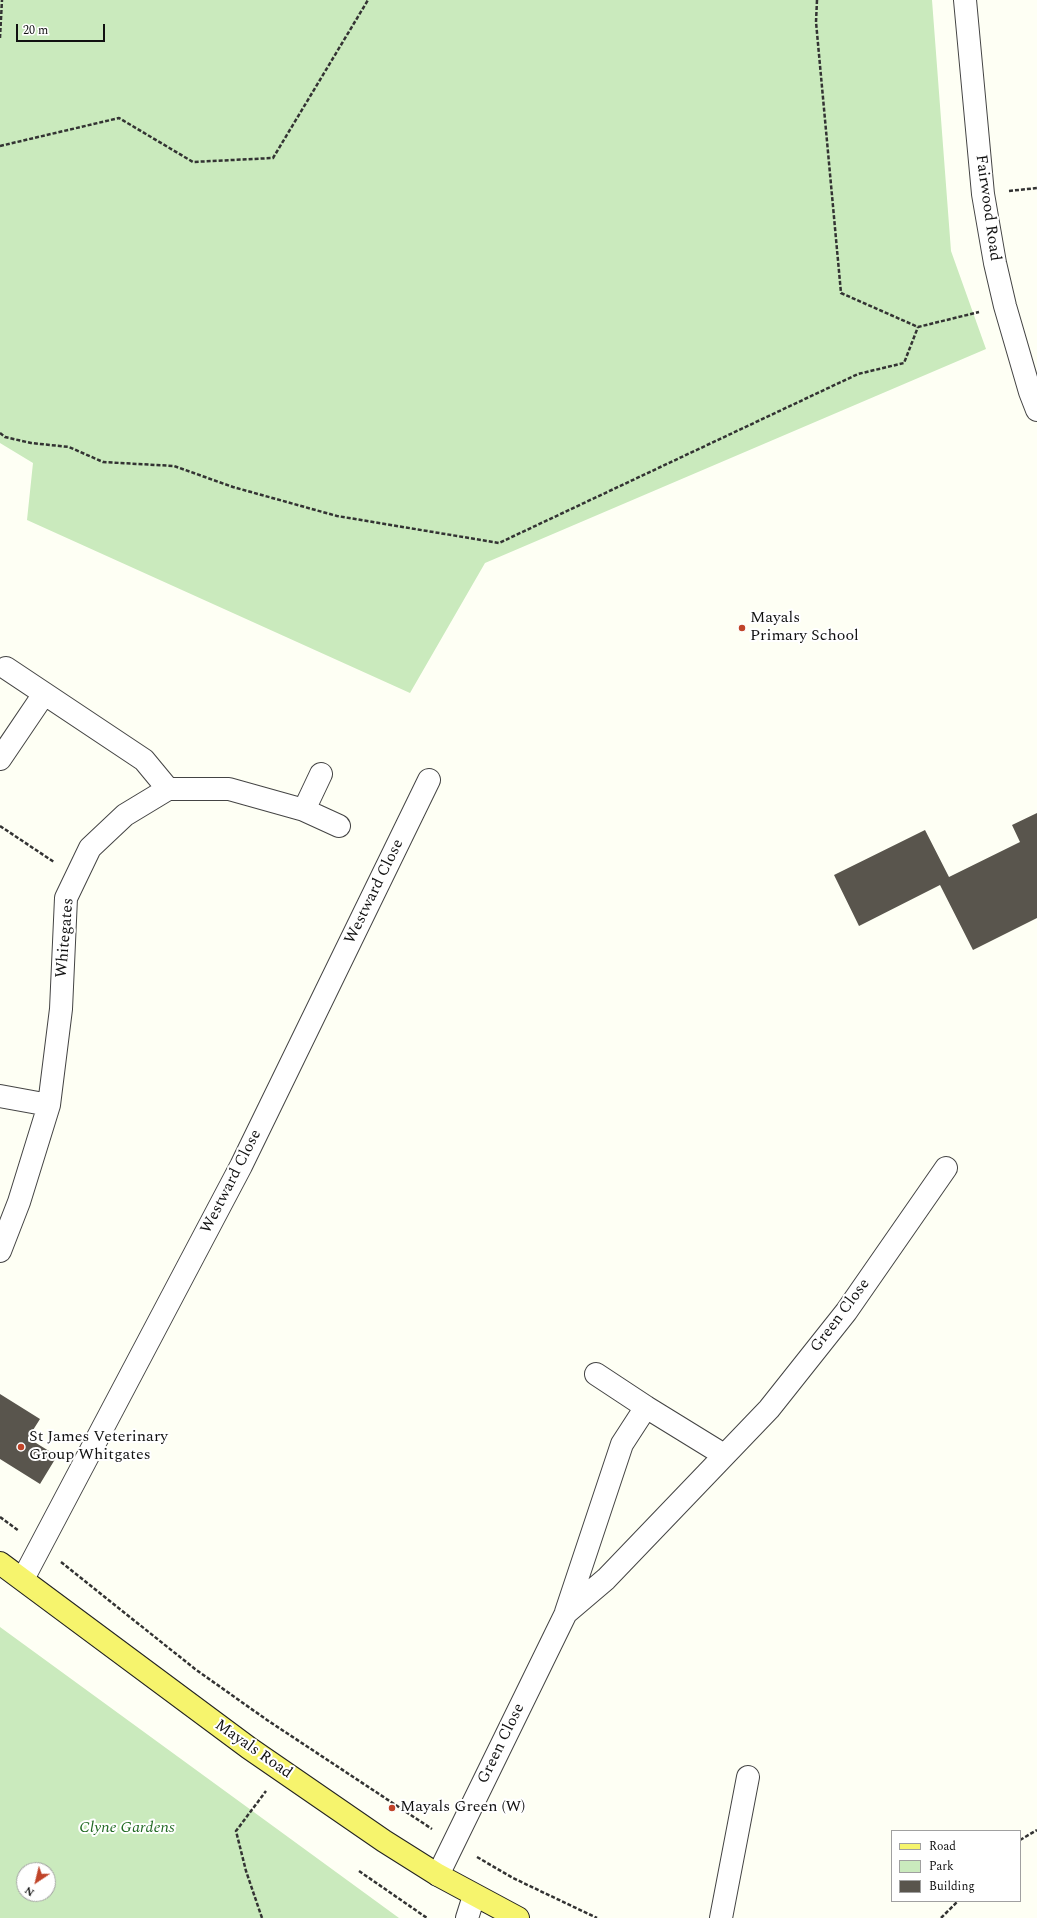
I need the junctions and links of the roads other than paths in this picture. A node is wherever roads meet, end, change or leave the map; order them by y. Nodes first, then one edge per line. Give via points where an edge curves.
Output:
1 (965, 0) edge
2 (1037, 410) edge
3 (6, 668) dead end
4 (44, 694) junction
5 (0, 759) edge
6 (321, 774) dead end
7 (429, 780) dead end
8 (168, 789) junction
9 (304, 810) junction
10 (340, 826) dead end
11 (0, 1096) edge
12 (50, 1105) junction
13 (946, 1168) dead end
14 (0, 1251) edge
15 (596, 1374) dead end
16 (646, 1407) junction
17 (724, 1455) junction
18 (0, 1563) edge
19 (23, 1579) junction
20 (566, 1613) junction
21 (748, 1777) dead end
22 (438, 1875) junction
23 (474, 1896) junction
24 (467, 1918) edge
25 (518, 1918) edge
26 (721, 1918) edge

1 - 2 street, Fairwood Road via 983,194 995,263 1005,306
3 - 4 street
4 - 5 street
4 - 8 street via 144,760
6 - 9 street
7 - 19 street, Westward Close via 241,1166
8 - 9 street via 229,789
8 - 12 street, Whitegates via 125,815 90,848 66,898 61,1009
9 - 10 street
11 - 12 street
12 - 14 street, Whitegates via 19,1202
13 - 17 street, Green Close via 846,1312 769,1409
15 - 16 street
16 - 17 street
16 - 20 street, Green Close via 622,1444
17 - 20 street, Green Close via 606,1579
18 - 19 main road, Mayals Road
19 - 22 main road, Mayals Road via 249,1748
20 - 22 street, Green Close
21 - 26 street
22 - 23 main road, Mayals Road
23 - 24 street
23 - 25 main road, Mayals Road

